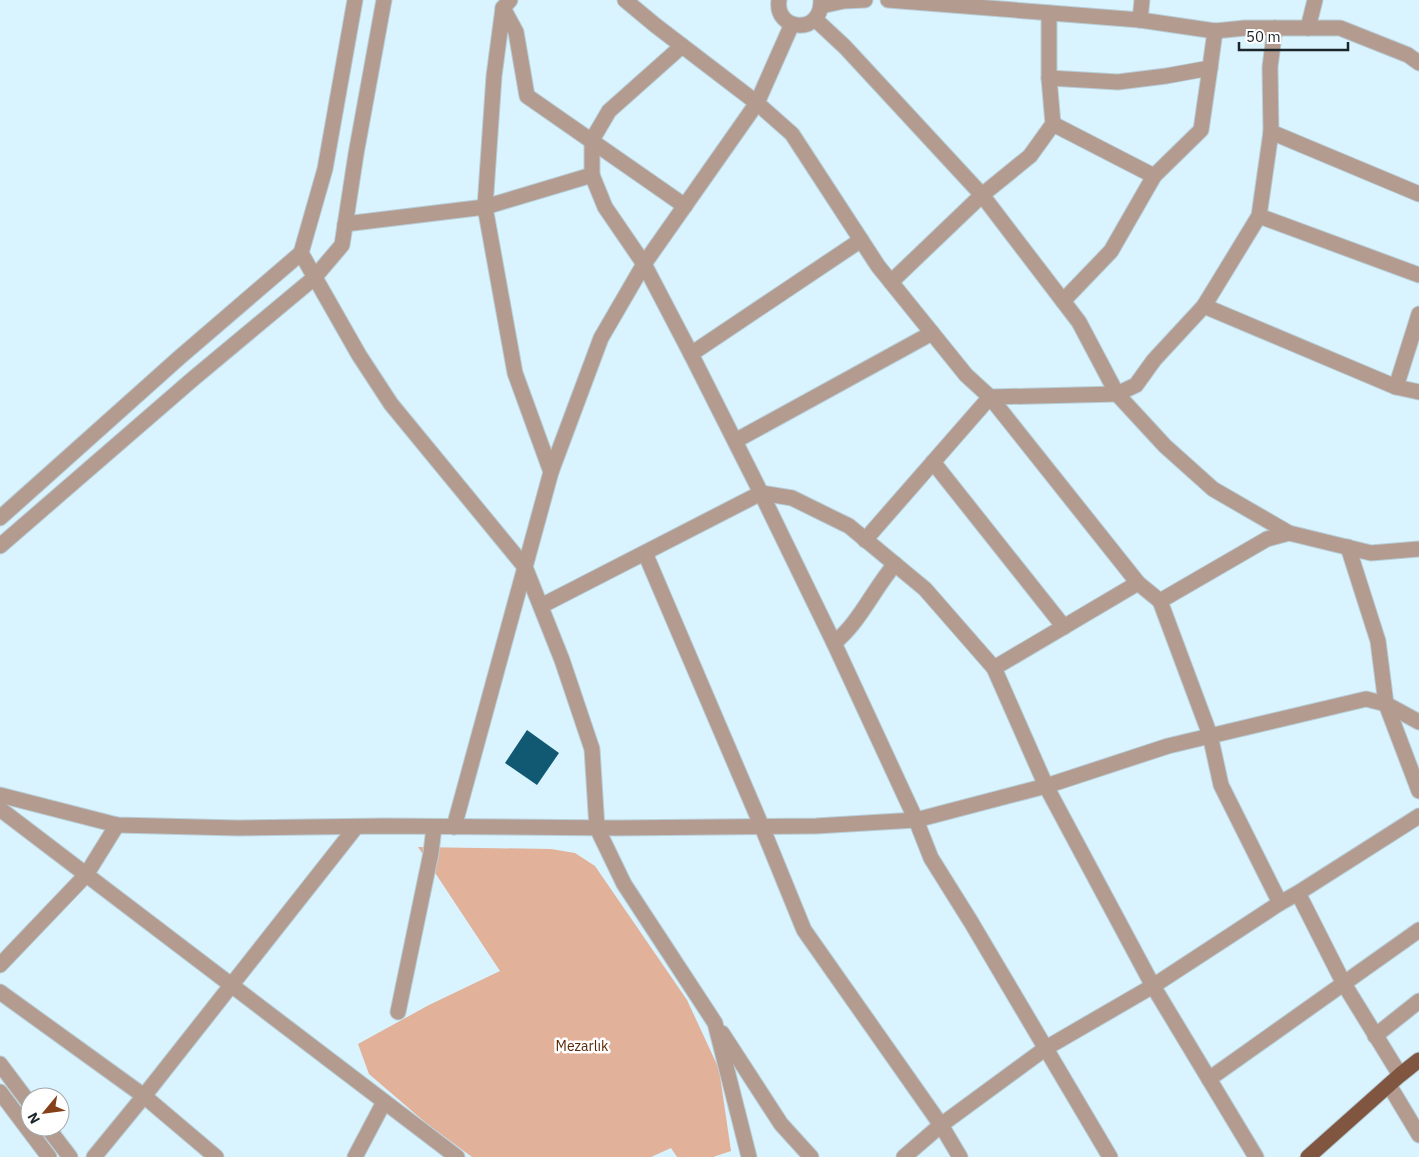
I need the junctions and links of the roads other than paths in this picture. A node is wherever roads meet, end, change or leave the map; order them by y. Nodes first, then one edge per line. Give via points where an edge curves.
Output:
1 (355, 0) edge
2 (384, 0) edge
3 (626, 0) edge
4 (779, 0) edge
5 (865, 0) edge
6 (888, 0) edge
7 (1142, 0) edge
8 (1315, 0) edge
9 (924, 1) edge
10 (506, 4) edge
11 (819, 8) edge
12 (1050, 13) junction
13 (1140, 20) junction
14 (792, 24) junction
15 (1275, 28) junction
16 (1308, 28) junction
17 (1215, 31) junction
18 (682, 46) junction
19 (1419, 63) edge
20 (1210, 68) junction
21 (1049, 78) junction
22 (757, 103) junction
23 (1053, 124) junction
24 (1270, 132) junction
25 (592, 140) junction
26 (592, 175) junction
27 (1154, 176) junction
28 (1419, 194) edge
29 (982, 195) junction
30 (685, 206) junction
31 (485, 207) junction
32 (1259, 216) junction
33 (345, 224) junction
34 (861, 240) junction
35 (301, 253) junction
36 (644, 264) junction
37 (1419, 275) edge
38 (314, 278) junction
39 (891, 282) junction
40 (1063, 301) junction
41 (1204, 306) junction
42 (1419, 314) edge
43 (932, 333) junction
44 (691, 354) junction
45 (1396, 386) junction
46 (1419, 392) edge
47 (1117, 394) junction
48 (990, 396) junction
49 (735, 441) junction
50 (933, 462) junction
51 (551, 472) junction
52 (761, 493) junction
53 (0, 518) edge
54 (1289, 533) junction
55 (865, 540) junction
56 (0, 546) edge
57 (1348, 547) junction
58 (1419, 549) edge
59 (646, 553) junction
60 (895, 564) junction
61 (525, 567) junction
62 (1138, 583) junction
63 (1160, 601) junction
64 (541, 606) junction
65 (1064, 627) junction
66 (834, 643) junction
67 (994, 668) junction
68 (1386, 704) junction
69 (1419, 722) edge
70 (1210, 735) junction
71 (1046, 786) junction
72 (1419, 791) edge
73 (0, 795) edge
74 (0, 809) edge
75 (1419, 816) edge
76 (916, 820) junction
77 (117, 825) junction
78 (356, 827) junction
79 (434, 827) junction
80 (454, 827) junction
81 (762, 827) junction
82 (597, 828) junction
83 (86, 875) junction
84 (1298, 893) junction
85 (1280, 903) junction
86 (1419, 930) edge
87 (0, 965) edge
88 (1344, 984) junction
89 (232, 985) junction
90 (1152, 986) junction
91 (0, 992) edge
92 (1419, 1001) edge
93 (398, 1012) dead end
94 (715, 1023) junction
95 (1375, 1036) junction
96 (1046, 1048) junction
97 (1419, 1060) edge
98 (0, 1064) edge
99 (1209, 1079) junction
100 (1394, 1080) junction
101 (20, 1091) edge
102 (0, 1092) edge
103 (144, 1096) junction
104 (384, 1102) junction
105 (941, 1125) junction
106 (1419, 1135) edge
107 (55, 1137) edge
108 (50, 1157) edge
109 (70, 1157) edge
110 (94, 1157) edge
111 (216, 1157) edge
112 (355, 1157) edge
113 (457, 1157) edge
114 (749, 1157) edge
115 (811, 1157) edge
116 (904, 1157) edge
117 (960, 1157) edge
118 (1110, 1157) edge
119 (1256, 1157) edge
120 (1308, 1157) edge

1 - 35 street via 325,169
2 - 33 street
3 - 18 street
4 - 14 street via 782,16
5 - 11 street via 844,1
6 - 9 street
7 - 13 street
8 - 16 street
9 - 12 street
10 - 25 street via 516,32 527,96
10 - 31 street via 494,76
11 - 14 street via 804,25
11 - 29 street via 845,47
12 - 13 street
12 - 21 street
13 - 17 street
14 - 22 street
15 - 16 street
15 - 17 street
15 - 24 street via 1270,67
16 - 19 street via 1340,28 1408,55
17 - 20 street
18 - 22 street
18 - 25 street via 609,111
20 - 21 street via 1118,82
20 - 27 street via 1201,130
21 - 23 street
22 - 30 street
22 - 34 street via 792,134
23 - 27 street
23 - 29 street via 1030,156
24 - 28 street
24 - 32 street
25 - 26 street
25 - 30 street
26 - 31 street
26 - 36 street via 605,207
27 - 40 street via 1111,251
29 - 39 street
29 - 40 street
30 - 36 street
31 - 33 street
31 - 51 street via 515,373
32 - 37 street
32 - 41 street
33 - 38 street via 342,244
34 - 39 street
34 - 44 street
35 - 38 street
35 - 53 street
36 - 44 street
36 - 51 street via 601,338
38 - 56 street
38 - 61 street via 391,404
39 - 43 street
40 - 47 street via 1079,322
41 - 45 street
41 - 47 street via 1154,360 1136,385
42 - 45 street
43 - 48 street via 966,374
43 - 49 street
44 - 49 street
45 - 46 street
47 - 48 street
47 - 54 street via 1165,446 1213,489
48 - 50 street
48 - 62 street
49 - 52 street
50 - 55 street
50 - 65 street
51 - 61 street
52 - 55 street via 792,498 849,526
52 - 59 street
52 - 66 street
54 - 57 street
54 - 63 street via 1267,539
55 - 60 street
57 - 58 street via 1371,553
57 - 68 street via 1378,642
59 - 64 street
59 - 81 street
60 - 66 street via 848,632
60 - 67 street via 925,589
61 - 64 street
61 - 80 street
62 - 63 street
62 - 65 street
63 - 70 street
64 - 82 street via 592,749
65 - 67 street
66 - 76 street
67 - 71 street
68 - 69 street
68 - 70 street via 1366,699
68 - 72 street
70 - 71 street
70 - 85 street via 1221,785
71 - 76 street
71 - 90 street
73 - 77 street
74 - 83 street
75 - 84 street
76 - 81 street
76 - 96 street via 931,858
77 - 78 street
77 - 83 street
78 - 79 street
78 - 89 street
79 - 80 street
79 - 93 street
80 - 82 street
81 - 82 street
81 - 105 street via 804,930
82 - 94 street via 624,884
83 - 87 street
83 - 89 street
84 - 85 street
84 - 88 street
85 - 90 street
86 - 88 street
88 - 95 street
88 - 99 street
89 - 103 street
89 - 104 street
90 - 96 street
90 - 99 street
91 - 103 street
92 - 95 street
94 - 114 street
94 - 115 street via 781,1124
95 - 100 street
96 - 105 street
96 - 118 street
97 - 100 main road
98 - 101 street
99 - 119 street
100 - 106 street
100 - 120 main road
102 - 108 street
103 - 110 street
103 - 111 street
104 - 112 street
104 - 113 street
105 - 116 street
105 - 117 street
107 - 109 street

